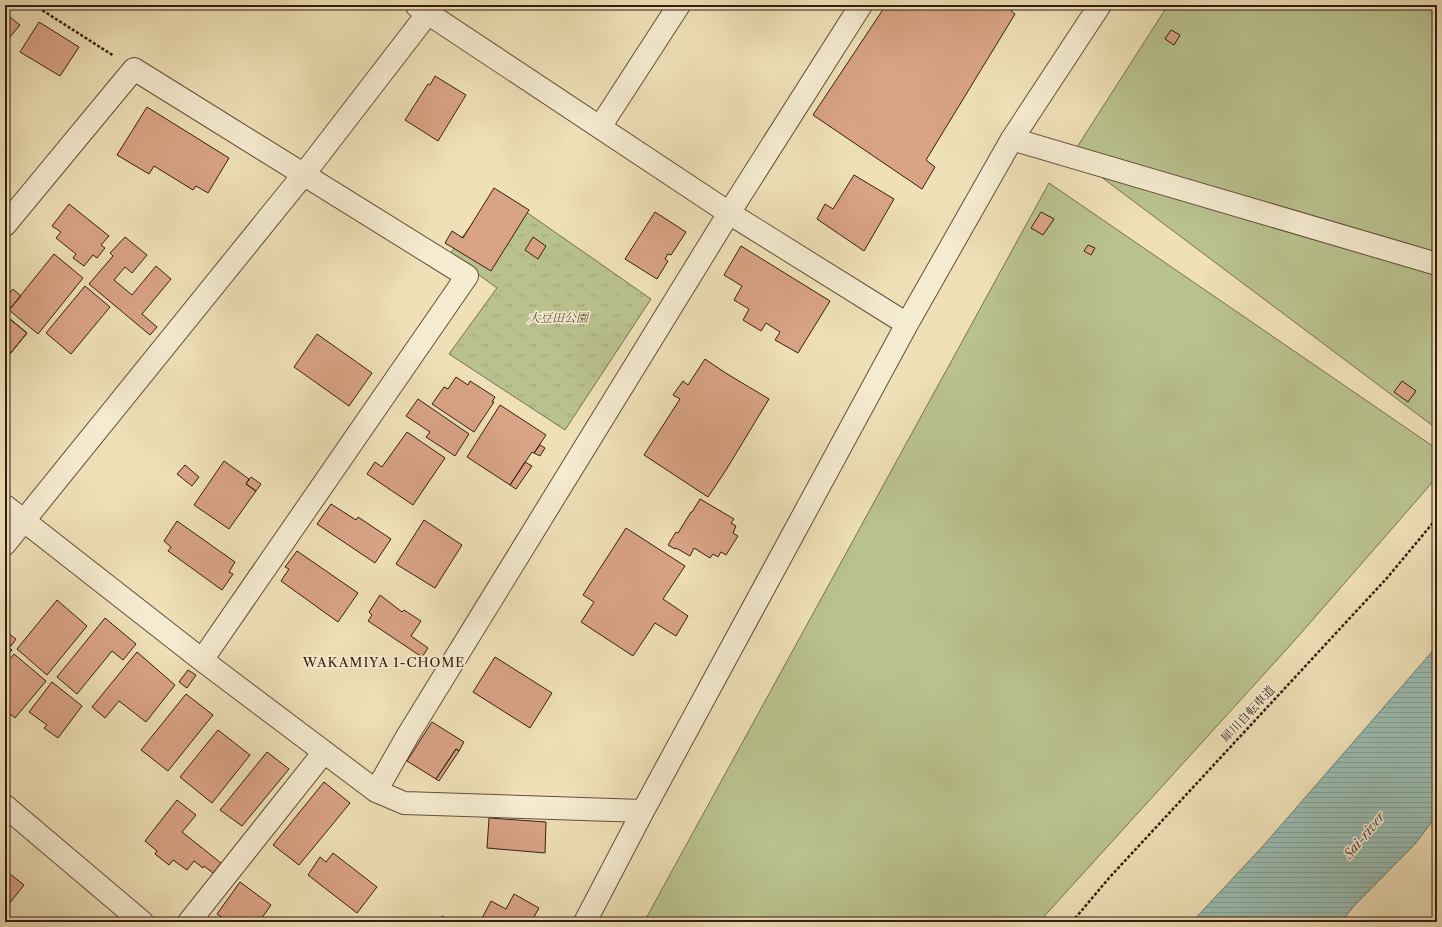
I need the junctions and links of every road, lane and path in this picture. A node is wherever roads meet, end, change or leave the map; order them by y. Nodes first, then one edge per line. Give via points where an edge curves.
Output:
1 (34, 5) edge
2 (679, 5) edge
3 (861, 5) edge
4 (1100, 5) edge
5 (422, 9) edge
6 (134, 69) junction
7 (600, 127) junction
8 (1012, 139) junction
9 (304, 174) junction
10 (729, 213) junction
11 (5, 225) edge
12 (1437, 264) edge
13 (907, 324) junction
14 (5, 506) edge
15 (1437, 518) edge
16 (23, 521) junction
17 (5, 544) edge
18 (202, 660) junction
19 (324, 752) junction
20 (376, 791) junction
21 (5, 806) edge
22 (643, 812) junction
23 (142, 922) edge
24 (189, 922) edge
25 (586, 922) edge
26 (1072, 922) edge

1 - 6 path
2 - 7 street
3 - 10 street
4 - 8 street
5 - 7 street
5 - 9 street
6 - 9 street
6 - 11 street
7 - 10 street
8 - 12 street
8 - 13 street
9 - 16 street
9 - 18 street via 467,276
10 - 13 street
10 - 20 street via 408,734
13 - 22 street
14 - 16 street
15 - 26 path, 犀川自転車道 via 1387,578 1109,878
16 - 17 street
16 - 18 street
18 - 19 street
19 - 20 street
19 - 24 street
20 - 22 street via 404,803
21 - 23 street
22 - 25 street

